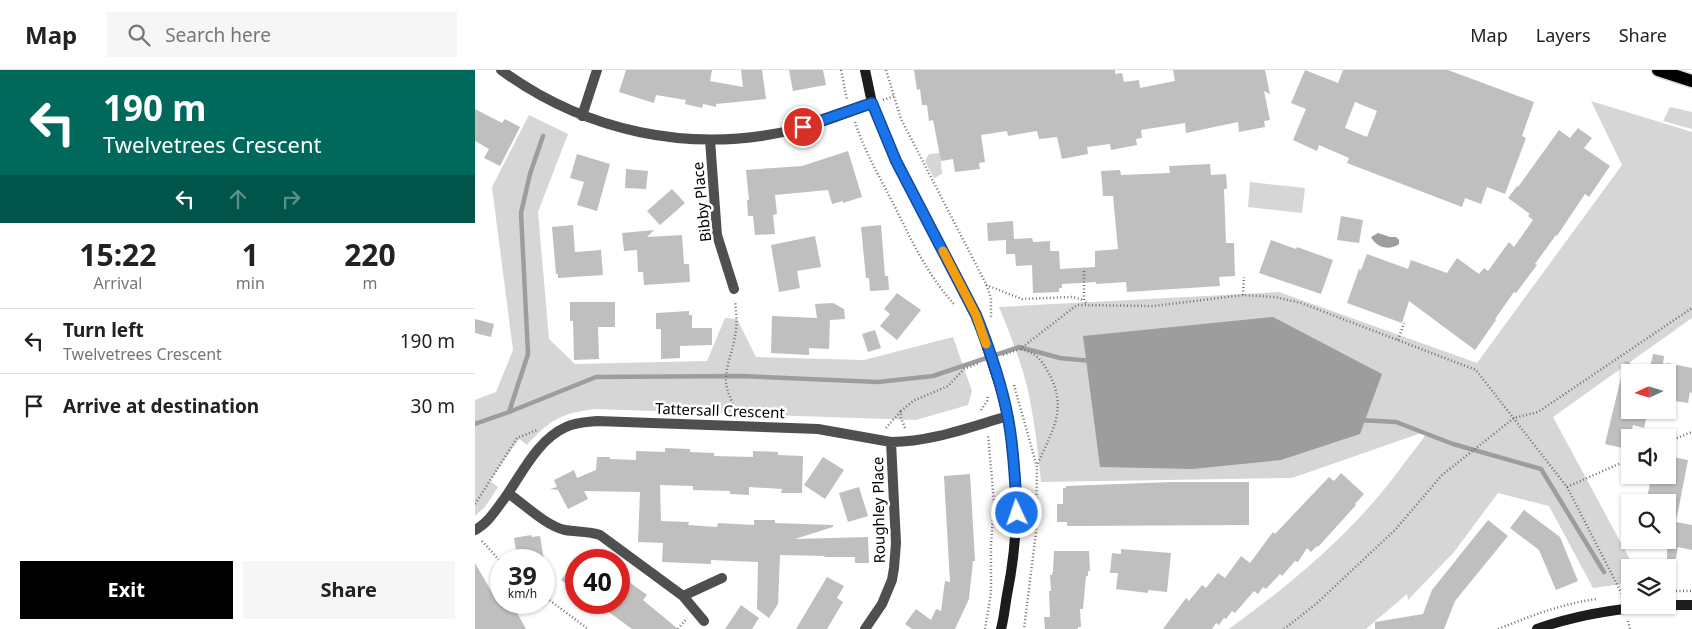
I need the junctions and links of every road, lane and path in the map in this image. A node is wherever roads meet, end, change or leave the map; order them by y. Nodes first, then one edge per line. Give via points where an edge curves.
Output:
1 (501, 70) edge
2 (597, 70) edge
3 (841, 70) edge
4 (865, 70) edge
5 (886, 70) edge
6 (1657, 70) edge
7 (1692, 81) edge
8 (840, 101) dead end
9 (872, 103) junction
10 (582, 116) junction
11 (857, 129) dead end
12 (711, 140) junction
13 (1084, 271) dead end
14 (1243, 277) dead end
15 (986, 284) junction
16 (734, 289) joint
17 (1243, 295) junction
18 (1084, 300) junction
19 (1087, 305) junction
20 (1692, 308) edge
21 (959, 313) dead end
22 (991, 317) dead end
23 (1405, 323) dead end
24 (1398, 340) junction
25 (964, 369) dead end
26 (1014, 385) dead end
27 (988, 390) dead end
28 (901, 411) junction
29 (1008, 416) junction
30 (1513, 418) junction
31 (986, 423) junction
32 (735, 426) junction
33 (884, 431) dead end
34 (907, 432) dead end
35 (1692, 432) edge
36 (1676, 438) edge
37 (891, 442) junction
38 (1621, 463) edge
39 (1037, 467) junction
40 (1567, 487) junction
41 (508, 493) junction
42 (475, 530) edge
43 (481, 540) dead end
44 (490, 550) edge
45 (722, 578) dead end
46 (1621, 593) edge
47 (683, 596) junction
48 (555, 604) edge
49 (1676, 605) edge
50 (1692, 605) edge
51 (1621, 609) edge
52 (704, 621) dead end
53 (588, 629) edge
54 (865, 629) edge
55 (985, 629) edge
56 (1001, 629) edge
57 (1024, 629) edge
58 (1284, 629) edge
59 (1537, 629) edge

1 - 10 street via 522,86
2 - 10 street
3 - 8 path via 847,98
4 - 9 street
5 - 15 path via 901,119
6 - 7 main road
9 - 12 street via 793,130 752,138
9 - 29 street, bridge via 896,161 976,315
10 - 12 street via 645,133
11 - 21 path via 927,269
12 - 16 street, Bibby Place via 717,235
13 - 18 path
14 - 17 path
15 - 18 path via 1022,299 1072,297
15 - 22 path via 991,298
16 - 32 path via 736,334 726,379 735,412
17 - 19 path via 1154,306
17 - 24 path via 1301,303
18 - 19 path
19 - 39 path via 1077,305 1020,349 1040,359 1055,384 1059,398 1059,412
20 - 30 path via 1538,412
23 - 24 path
24 - 30 path via 1476,370
25 - 28 path via 948,386 913,400
26 - 39 path
27 - 31 path via 987,401 981,410
28 - 33 path
28 - 34 path via 902,425
29 - 31 street, Tattersall Crescent
29 - 56 street via 1017,513 1012,571
30 - 40 path
30 - 58 path via 1442,475 1395,530
31 - 37 street, Tattersall Crescent via 937,437
31 - 55 path via 994,503 991,593
32 - 37 street, Tattersall Crescent via 818,429
32 - 41 street, Tattersall Crescent via 597,421 576,424 549,437
35 - 36 path
37 - 54 street, Roughley Place via 895,568 882,604
38 - 40 path
39 - 57 path via 1035,540
40 - 46 path
41 - 42 street, Tattersall Crescent via 491,517
41 - 47 street via 564,530 600,535
43 - 44 path
45 - 47 street
47 - 52 street
48 - 53 path
49 - 50 street
51 - 59 street

